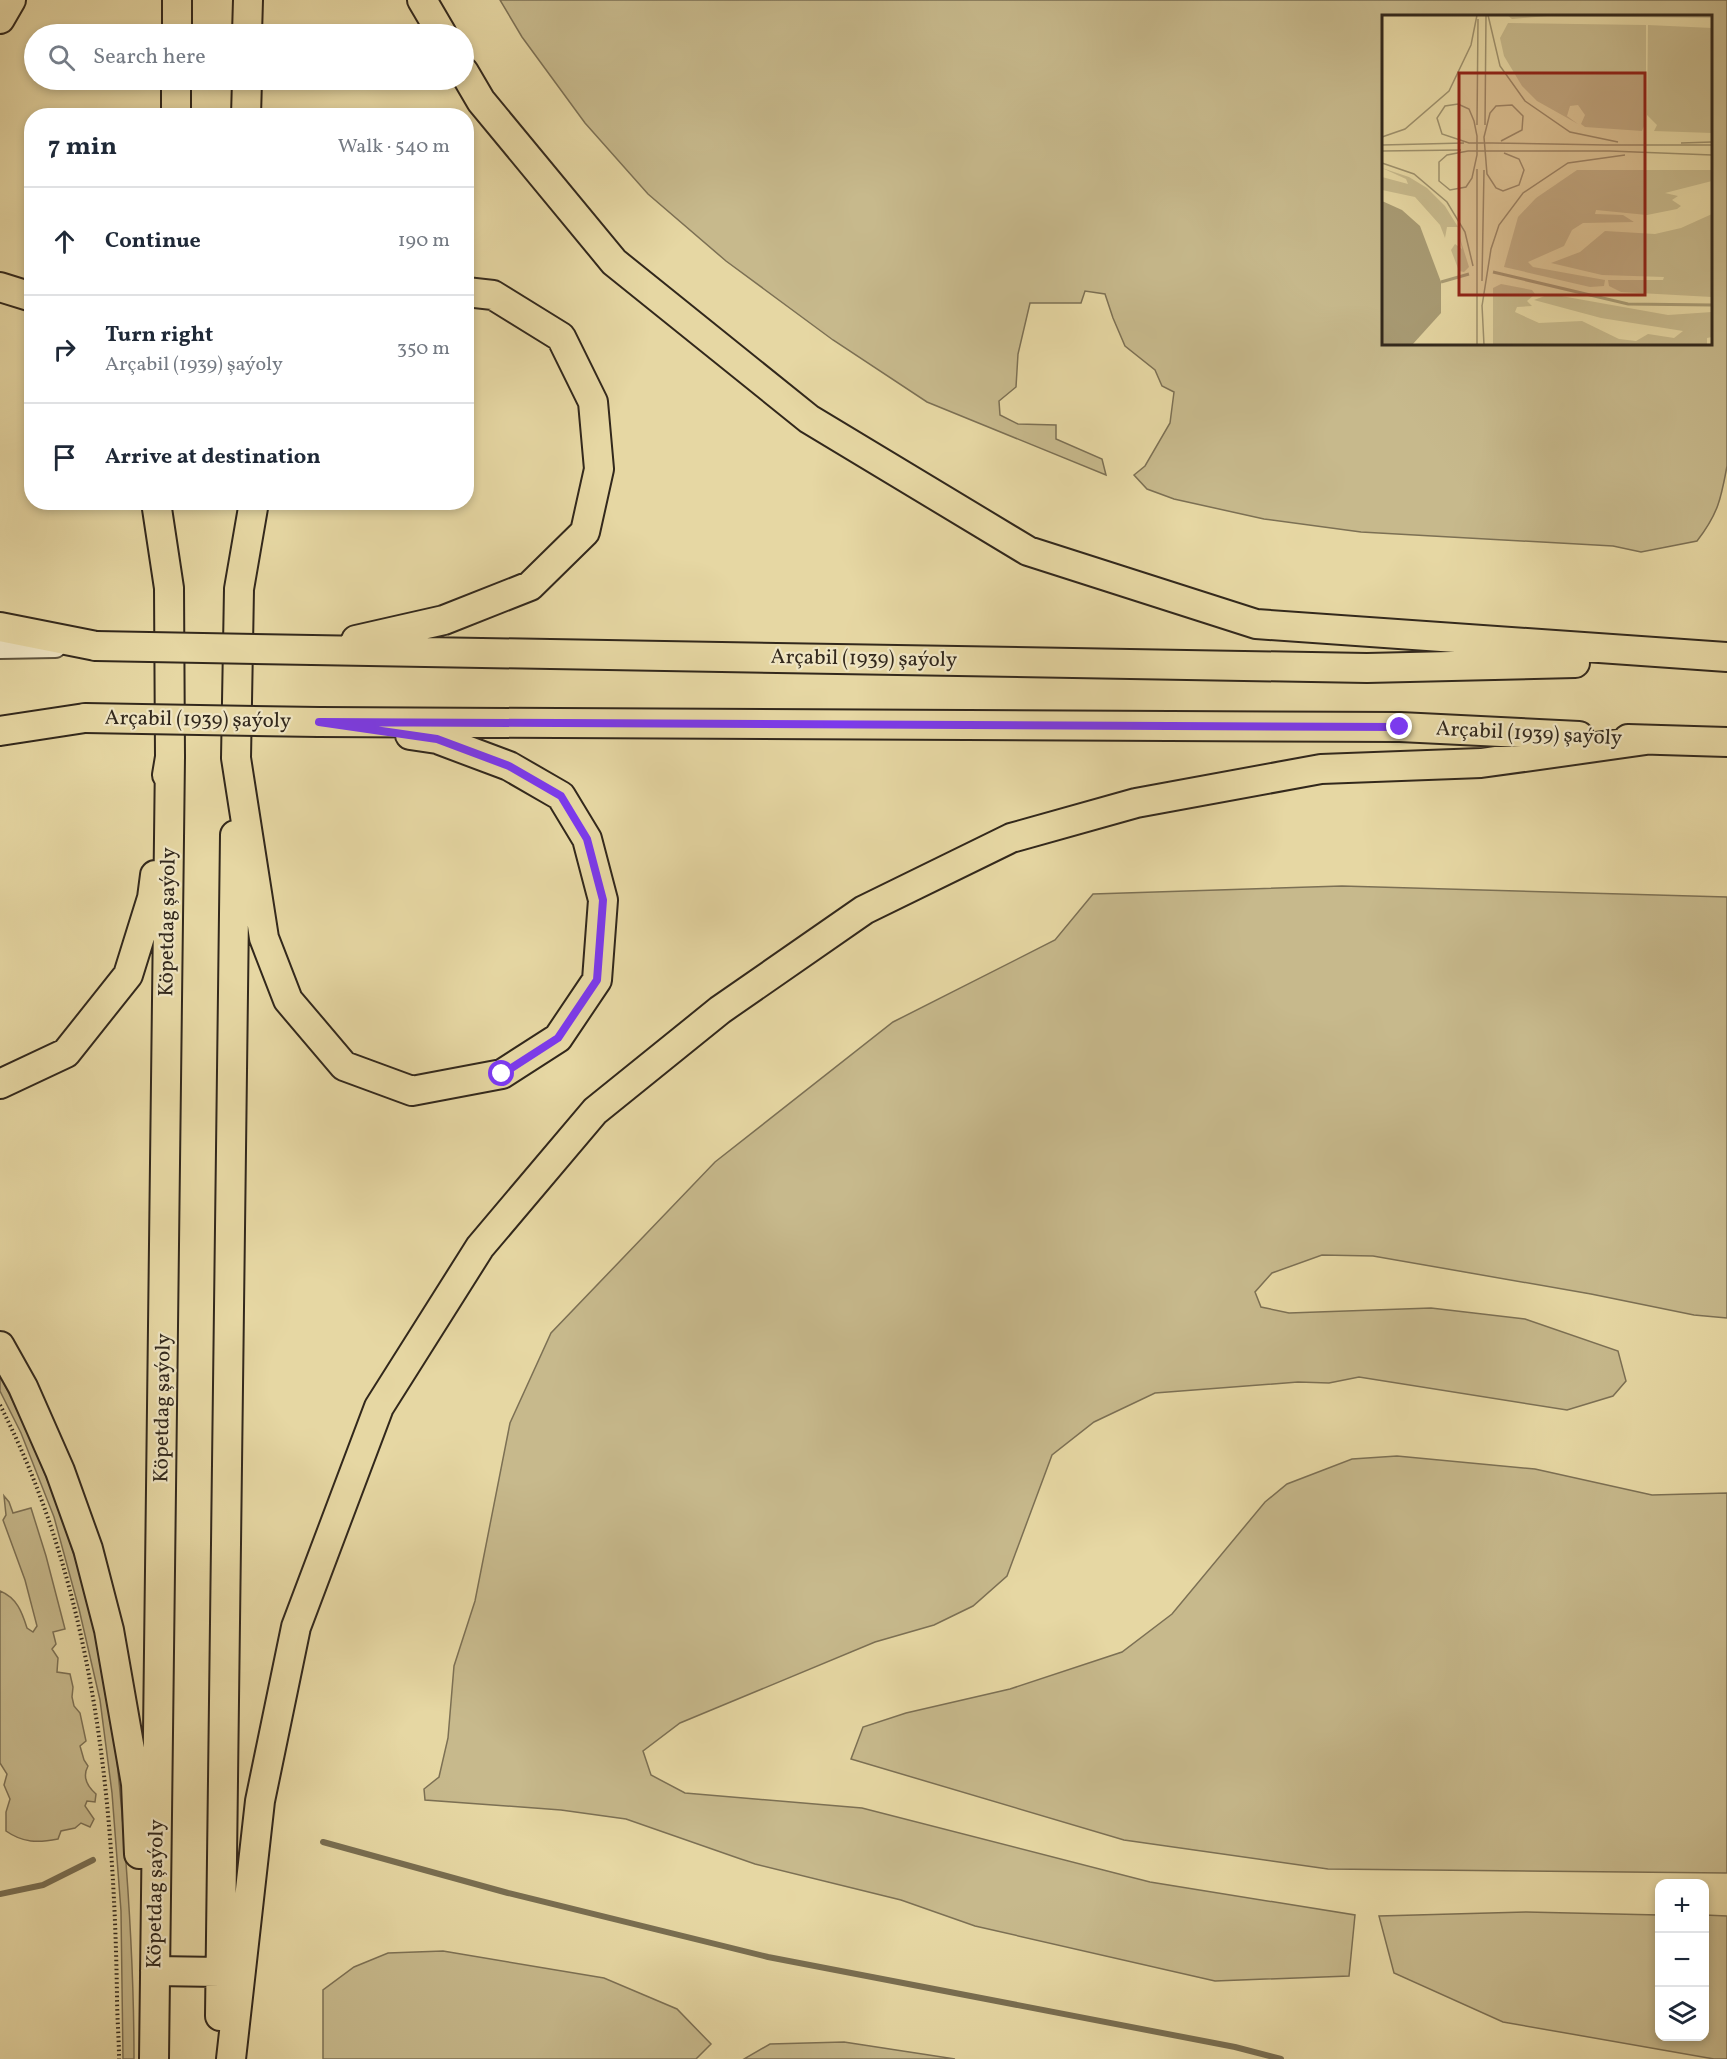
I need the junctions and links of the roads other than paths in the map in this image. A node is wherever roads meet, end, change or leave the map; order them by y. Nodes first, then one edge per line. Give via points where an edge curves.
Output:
1 (11, 0) edge
2 (177, 0) edge
3 (248, 0) edge
4 (422, 0) edge
5 (0, 19) edge
6 (177, 24) edge
7 (247, 24) edge
8 (436, 24) edge
9 (474, 89) edge
10 (176, 90) edge
11 (247, 90) edge
12 (176, 108) edge
13 (246, 108) edge
14 (0, 287) edge
15 (474, 293) edge
16 (24, 294) edge
17 (157, 510) edge
18 (170, 510) edge
19 (240, 510) edge
20 (253, 510) edge
21 (169, 588) junction
22 (239, 589) junction
23 (0, 627) edge
24 (96, 646) junction
25 (0, 647) edge
26 (312, 650) junction
27 (1727, 658) edge
28 (0, 717) edge
29 (85, 718) junction
30 (319, 722) junction
31 (0, 731) edge
32 (1646, 740) junction
33 (1727, 742) edge
34 (170, 757) junction
35 (236, 758) junction
36 (0, 1084) edge
37 (0, 1346) edge
38 (155, 1971) junction
39 (220, 1972) junction
40 (148, 2059) edge
41 (154, 2059) edge
42 (220, 2059) edge
43 (231, 2059) edge

1 - 5 main road
2 - 6 main road
3 - 7 main road
4 - 8 main road
9 - 27 main road via 614,262 809,419 1028,551 1256,624
10 - 12 main road
11 - 13 main road
14 - 16 main road
15 - 26 main road via 493,294 561,337 593,402 599,469 585,532 530,586 444,620
17 - 21 main road
18 - 21 main road
19 - 22 main road
20 - 22 main road
21 - 34 main road
22 - 35 main road
23 - 24 main road
24 - 25 street, Arçabil (1939) şaýoly
24 - 26 main road, Arçabil (1939) şaýoly, bridge
26 - 27 main road, Arçabil (1939) şaýoly via 1367,668
28 - 29 street, Arçabil (1939) şaýoly
29 - 30 main road, Arçabil (1939) şaýoly, bridge
29 - 31 main road
30 - 32 main road, Arçabil (1939) şaýoly via 1400,727
30 - 35 main road via 437,739 509,766 561,796 587,839 603,900 597,980 558,1038 502,1074 412,1091 344,1066 288,1000 264,938
32 - 33 main road, Arçabil (1939) şaýoly
32 - 43 main road via 1481,763 1321,768 1136,803 1011,838 864,910 720,1010 596,1111 480,1247 379,1407 296,1627 260,1800
34 - 36 main road via 152,898 128,975 66,1053
34 - 38 main road, Köpetdag şaýoly
35 - 39 main road
37 - 40 main road via 60,1470 88,1549 109,1630 136,1784
38 - 39 main road
38 - 41 main road, Köpetdag şaýoly
39 - 42 main road

